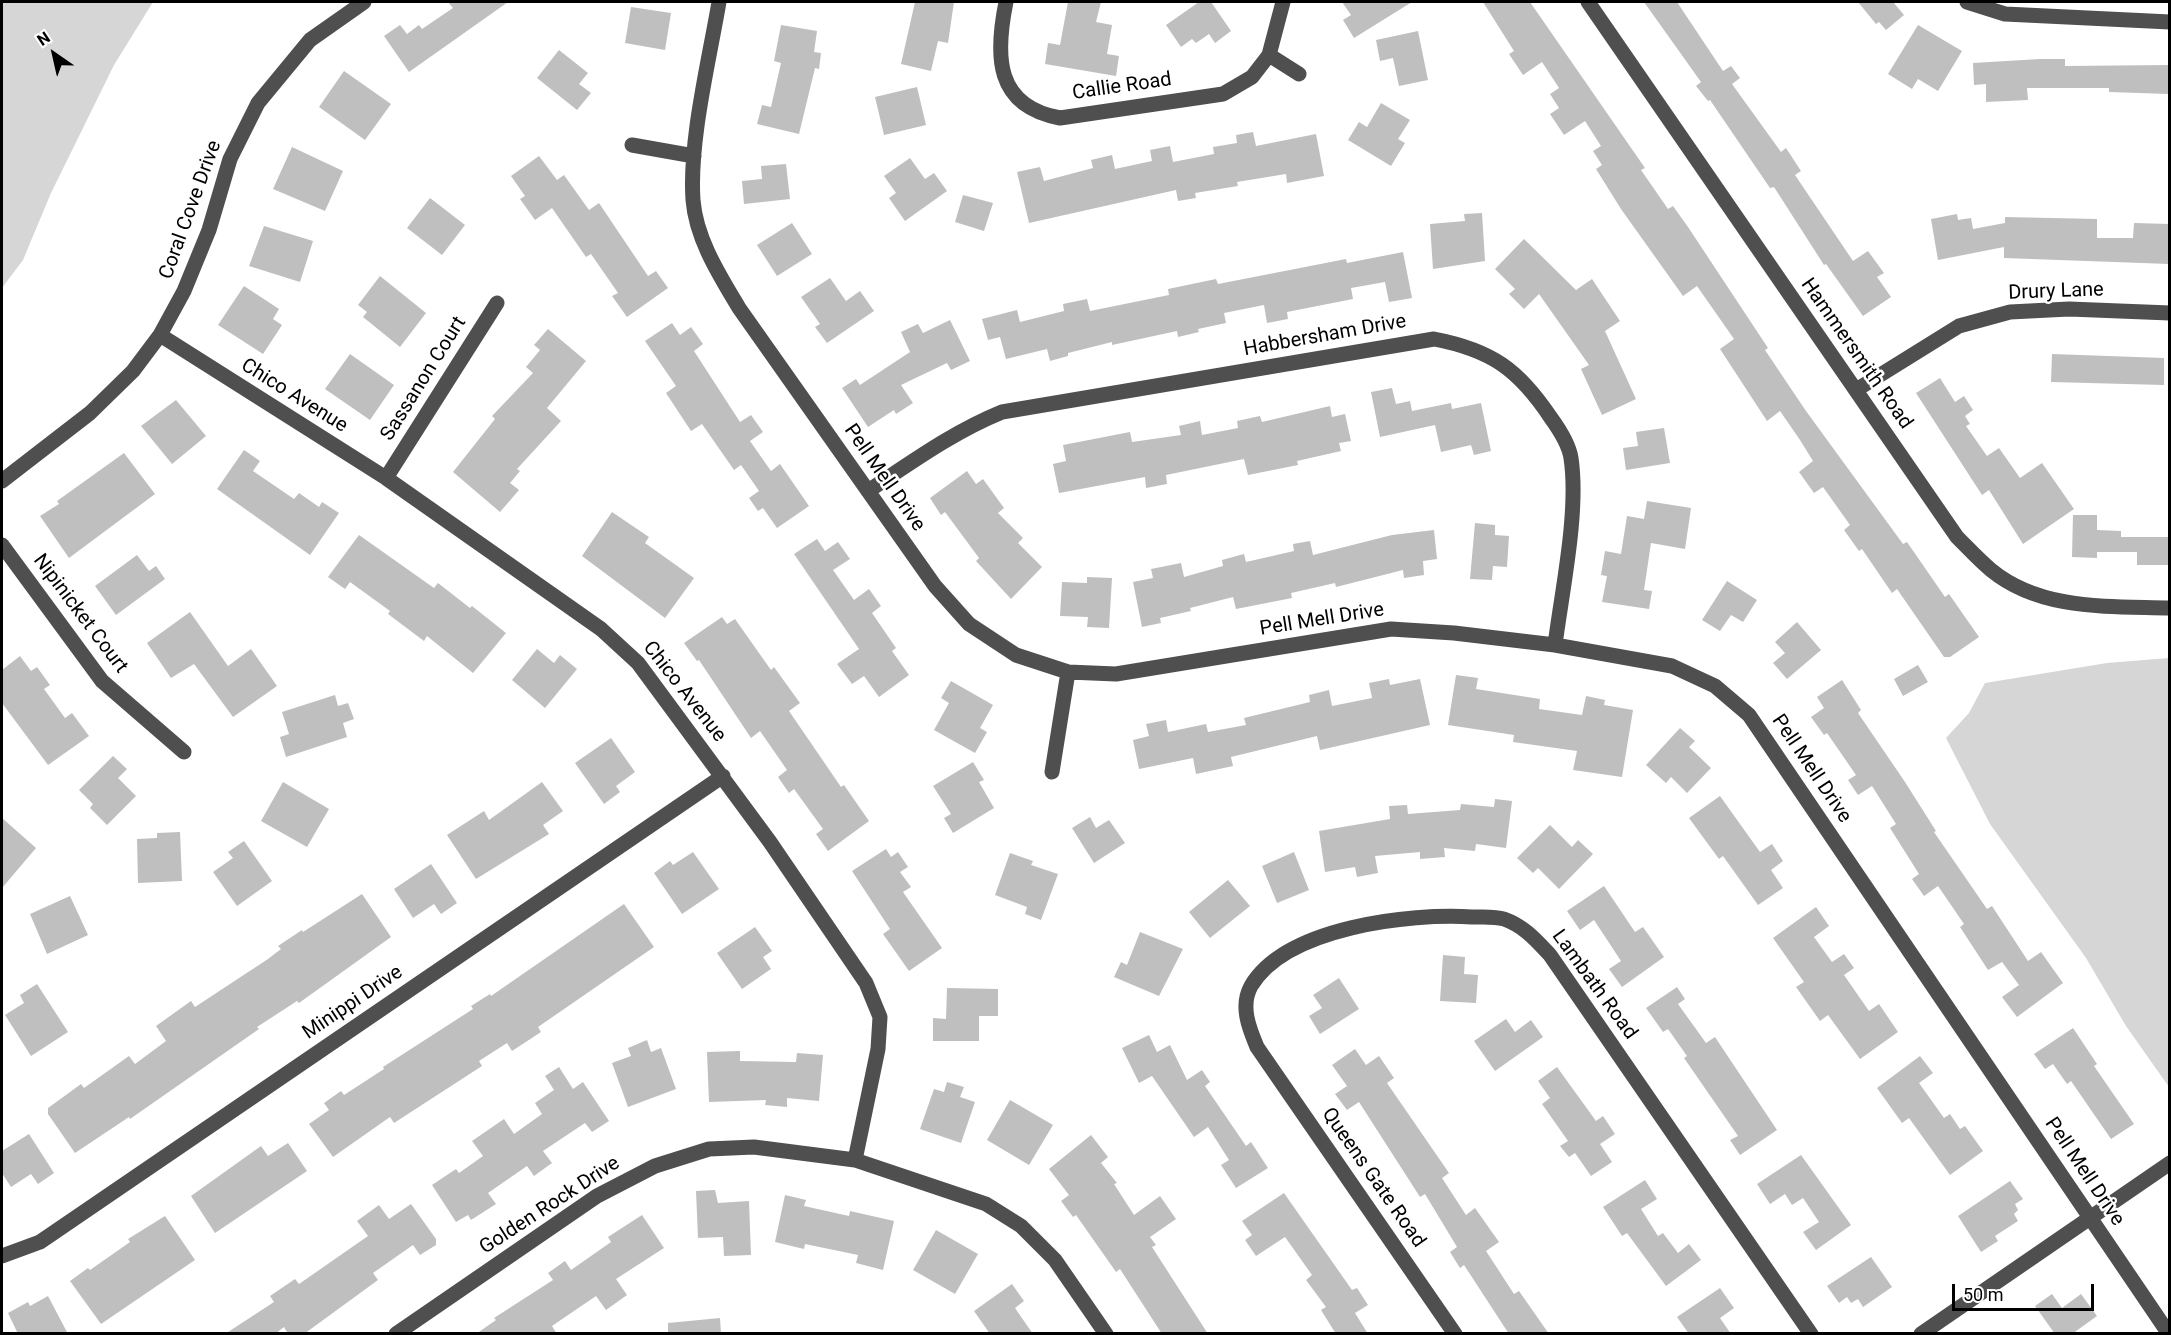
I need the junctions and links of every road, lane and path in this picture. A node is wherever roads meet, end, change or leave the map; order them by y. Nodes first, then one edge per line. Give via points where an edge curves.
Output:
1 (364, 2) edge
2 (719, 2) edge
3 (1006, 2) edge
4 (1283, 2) edge
5 (1588, 2) edge
6 (1967, 2) edge
7 (2169, 22) edge
8 (1269, 55) junction
9 (1299, 74) dead end
10 (632, 145) dead end
11 (694, 156) junction
12 (496, 303) dead end
13 (2169, 313) edge
14 (160, 335) junction
15 (1856, 390) junction
16 (386, 478) junction
17 (2, 481) edge
18 (868, 491) junction
19 (2, 545) edge
20 (2169, 608) edge
21 (1554, 645) junction
22 (1068, 672) junction
23 (184, 752) dead end
24 (1052, 772) dead end
25 (723, 776) junction
26 (1257, 1047) joint
27 (855, 1160) junction
28 (2169, 1163) edge
29 (2090, 1218) junction
30 (2, 1256) edge
31 (396, 1334) edge
32 (1106, 1334) edge
33 (1455, 1334) edge
34 (1811, 1334) edge
35 (1921, 1334) edge
36 (2169, 1334) edge

1 - 14 street, Coral Cove Drive via 310,40 258,103 230,159 209,230 184,291
2 - 11 street, Pell Mell Drive
3 - 8 street, Callie Road via 999,48 1005,78 1021,102 1041,114 1060,118 1223,94 1252,77
4 - 8 street, Callie Road
5 - 15 street, Hammersmith Road
6 - 7 street via 2005,14
8 - 9 street
10 - 11 street
11 - 18 street, Pell Mell Drive via 693,202 711,262
12 - 16 street, Sassanon Court
13 - 15 street, Drury Lane via 2069,309 2010,312 1959,326
14 - 16 street, Chico Avenue
14 - 17 street, Coral Cove Drive via 133,371 90,413
15 - 20 street, Hammersmith Road via 1957,537 1992,571 2038,597 2075,604
16 - 25 street, Chico Avenue via 601,629 638,663
18 - 21 street, Habbersham Drive via 946,439 1002,412 1434,339 1467,345 1503,364 1533,390 1571,456 1573,498
18 - 22 street, Pell Mell Drive via 935,586 969,624 1016,655
19 - 23 street, Nipinicket Court via 102,681
21 - 22 street, Pell Mell Drive via 1391,629 1116,674
21 - 29 street, Pell Mell Drive via 1672,666 1715,686 1749,715
22 - 24 street
25 - 27 street, Chico Avenue via 866,983 880,1017 878,1049
25 - 30 street, Minippi Drive via 40,1242
26 - 33 street, Queens Gate Road
26 - 34 street, Lambath Road via 1245,1020 1250,988 1266,966 1299,946 1362,924 1436,914 1502,918 1529,932 1550,955
27 - 31 street, Golden Rock Drive via 754,1147 709,1149 655,1166 597,1196
27 - 32 street, Golden Rock Drive via 986,1204 1021,1226 1055,1260
28 - 29 street
29 - 35 street
29 - 36 street, Pell Mell Drive

